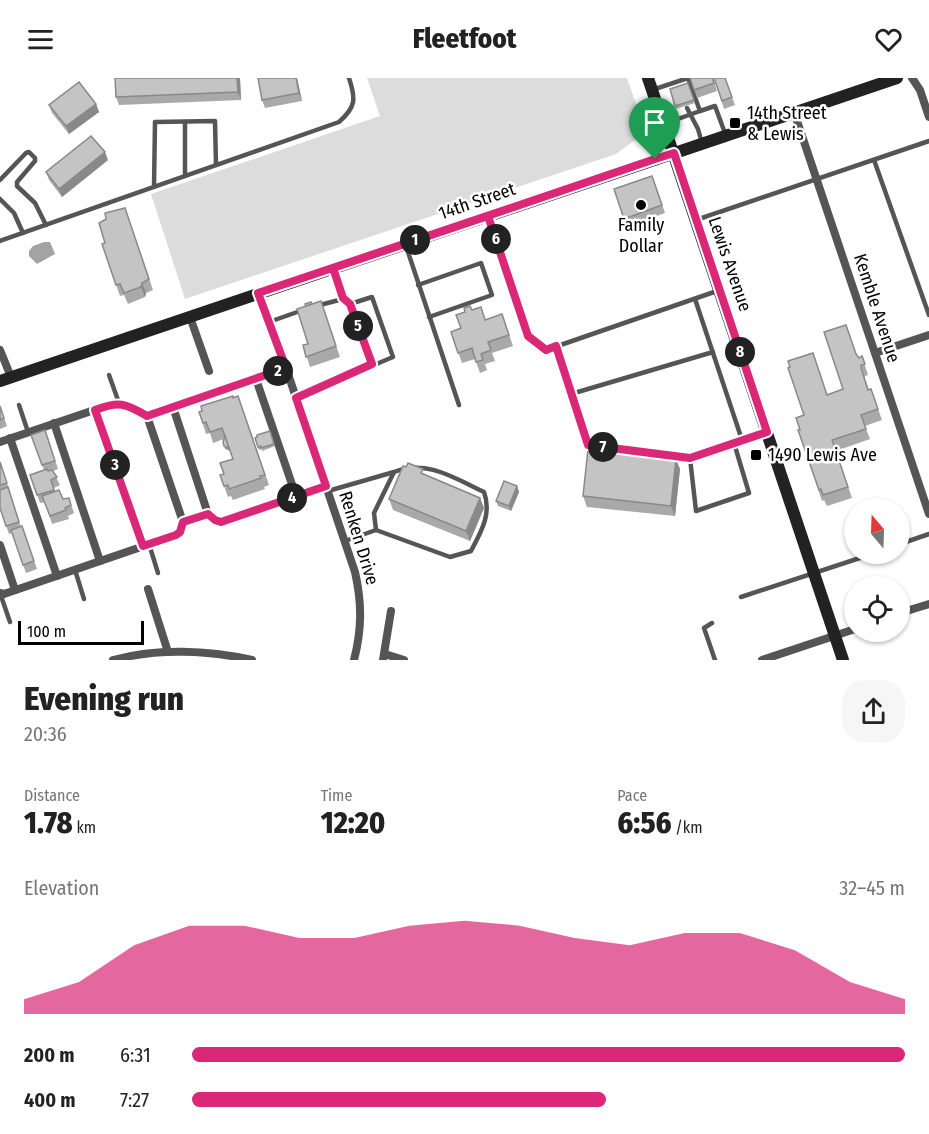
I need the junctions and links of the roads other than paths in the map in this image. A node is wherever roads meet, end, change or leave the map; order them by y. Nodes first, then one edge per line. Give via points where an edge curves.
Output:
1 (349, 78) edge
2 (897, 78) edge
3 (912, 78) edge
4 (675, 83) junction
5 (650, 84) edge
6 (681, 91) edge
7 (675, 93) edge
8 (700, 111) junction
9 (794, 112) junction
10 (690, 114) junction
11 (683, 117) junction
12 (929, 117) edge
13 (185, 122) junction
14 (664, 124) junction
15 (726, 136) junction
16 (929, 141) edge
17 (702, 143) junction
18 (674, 153) junction
19 (874, 160) junction
20 (216, 165) junction
21 (185, 176) junction
22 (817, 179) junction
23 (0, 180) edge
24 (154, 187) junction
25 (0, 199) edge
26 (488, 216) junction
27 (696, 220) junction
28 (46, 225) junction
29 (23, 233) junction
30 (0, 241) edge
31 (405, 244) junction
32 (333, 268) junction
33 (418, 285) junction
34 (719, 290) junction
35 (258, 293) junction
36 (343, 298) junction
37 (695, 299) junction
38 (350, 304) junction
39 (929, 315) edge
40 (190, 316) junction
41 (429, 317) junction
42 (268, 322) junction
43 (929, 335) edge
44 (556, 346) junction
45 (0, 350) edge
46 (712, 352) junction
47 (874, 353) junction
48 (372, 364) junction
49 (286, 368) junction
50 (209, 371) dead end
51 (109, 375) dead end
52 (5, 379) edge
53 (255, 379) junction
54 (571, 394) junction
55 (296, 398) junction
56 (119, 403) junction
57 (19, 405) dead end
58 (459, 405) dead end
59 (172, 407) junction
60 (95, 410) junction
61 (147, 416) junction
62 (54, 423) junction
63 (28, 432) junction
64 (767, 432) junction
65 (10, 438) junction
66 (742, 440) junction
67 (0, 442) edge
68 (734, 443) junction
69 (611, 448) edge
70 (656, 453) edge
71 (690, 458) junction
72 (394, 472) junction
73 (327, 488) junction
74 (296, 496) junction
75 (208, 514) junction
76 (929, 514) edge
77 (183, 522) junction
78 (376, 530) junction
79 (929, 534) edge
80 (345, 541) junction
81 (910, 541) edge
82 (0, 545) edge
83 (146, 545) junction
84 (100, 561) junction
85 (844, 563) edge
86 (75, 570) junction
87 (158, 573) dead end
88 (814, 573) junction
89 (57, 576) junction
90 (148, 588) dead end
91 (15, 590) junction
92 (0, 593) edge
93 (741, 597) dead end
94 (84, 599) dead end
95 (929, 604) edge
96 (910, 610) edge
97 (391, 612) dead end
98 (10, 622) dead end
99 (712, 623) dead end
100 (844, 632) edge
101 (835, 635) junction
102 (168, 652) junction
103 (384, 657) edge
104 (113, 660) edge
105 (252, 660) edge
106 (354, 660) edge
107 (404, 660) edge
108 (715, 660) edge
109 (762, 660) edge
110 (843, 660) edge

1 - 20 lane via 354,94 351,111 339,122
2 - 9 street, 14th Street
3 - 12 street
4 - 5 lane
4 - 6 lane
4 - 7 lane
4 - 8 lane via 688,78
5 - 14 street, Lewis Avenue
8 - 10 lane
8 - 15 lane via 715,106
9 - 15 street, 14th Street
9 - 22 street, Kemble Avenue
10 - 11 lane
10 - 11 lane via 684,109
10 - 17 lane
11 - 14 lane
13 - 20 lane via 215,121
13 - 21 lane
13 - 24 lane via 155,122
14 - 18 street, Lewis Avenue
15 - 17 street, 14th Street
16 - 19 lane
17 - 18 street, 14th Street
18 - 26 street, 14th Street
18 - 27 street, Lewis Avenue
19 - 22 lane
19 - 39 lane
20 - 21 lane
21 - 24 lane
22 - 27 lane
22 - 47 street, Kemble Avenue
23 - 28 lane via 29,152 35,161 17,186 35,202
24 - 28 lane
25 - 29 lane via 14,213
26 - 31 street, 14th Street
26 - 44 lane via 528,336 546,350
27 - 34 street, Lewis Avenue
28 - 29 lane
29 - 30 lane
31 - 32 street, 14th Street
31 - 33 lane
32 - 35 street, 14th Street
32 - 36 lane
33 - 41 lane
33 - 41 lane via 481,263 485,274 492,295
34 - 37 lane
34 - 64 street, Lewis Avenue
35 - 40 street, 14th Street
35 - 42 street, Renken Drive
36 - 38 lane
36 - 42 lane
37 - 44 lane
37 - 46 lane
38 - 48 lane
38 - 48 lane via 372,297 393,357
40 - 50 street
40 - 52 street, 14th Street
41 - 58 lane
42 - 49 street, Renken Drive
43 - 47 street
44 - 54 lane
45 - 52 street
46 - 54 lane
46 - 66 lane
47 - 76 street, Kemble Avenue
48 - 55 lane
49 - 53 street
49 - 55 street, Renken Drive
51 - 56 lane
53 - 59 street
53 - 74 street
54 - 69 lane via 588,445
55 - 73 street, Renken Drive
56 - 60 street
56 - 61 street
57 - 63 lane
59 - 61 street
59 - 75 street
60 - 62 street
60 - 83 street
61 - 77 street
62 - 63 street
62 - 84 street
63 - 65 street
64 - 66 lane
64 - 88 street, Lewis Avenue
65 - 67 street
65 - 89 street
66 - 68 lane
68 - 71 lane
68 - 71 lane via 748,493 696,511
70 - 71 lane
72 - 73 lane
72 - 78 lane via 375,513
72 - 78 lane via 407,467 429,467 484,492 489,504 484,526 471,551 450,557
73 - 74 street
73 - 80 street, Renken Drive
74 - 75 street via 221,522
75 - 77 street
77 - 83 street via 176,535
78 - 80 lane
79 - 81 lane
80 - 106 street, Renken Drive via 361,609
82 - 91 street
83 - 84 street
83 - 87 lane
84 - 86 street
85 - 88 lane
86 - 89 street
86 - 94 lane
88 - 93 lane
88 - 101 street, Lewis Avenue
89 - 91 street
90 - 102 street
91 - 92 street
92 - 98 lane
95 - 96 street
97 - 103 street
99 - 108 lane via 704,628
100 - 101 street
101 - 109 street
101 - 110 street, Lewis Avenue
102 - 104 street
102 - 105 street
103 - 107 street

